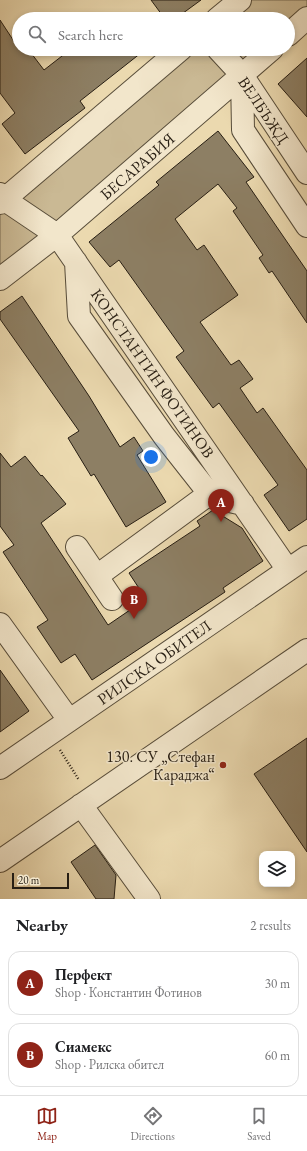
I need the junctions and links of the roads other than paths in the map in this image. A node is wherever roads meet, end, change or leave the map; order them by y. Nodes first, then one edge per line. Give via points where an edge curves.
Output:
1 (240, 0) edge
2 (225, 12) edge
3 (307, 18) edge
4 (295, 29) edge
5 (173, 56) edge
6 (224, 56) edge
7 (264, 56) edge
8 (242, 75) junction
9 (307, 173) edge
10 (2, 199) edge
11 (307, 226) edge
12 (57, 235) junction
13 (76, 262) junction
14 (0, 279) edge
15 (209, 494) junction
16 (243, 504) junction
17 (77, 547) dead end
18 (307, 557) edge
19 (288, 570) junction
20 (97, 576) junction
21 (112, 599) dead end
22 (0, 624) edge
23 (306, 652) edge
24 (69, 720) junction
25 (0, 768) edge
26 (81, 805) junction
27 (0, 862) edge
28 (149, 899) edge

1 - 2 street
3 - 4 street
5 - 10 street
6 - 8 street, ВЕЛБЪЖД
7 - 8 street, БЕСАРАБИЯ
8 - 9 street, ВЕЛБЪЖД
8 - 11 street via 243,130
8 - 12 street, БЕСАРАБИЯ
10 - 12 street, КОНСТАНТИН ФОТИНОВ
12 - 13 street, КОНСТАНТИН ФОТИНОВ
12 - 14 street, БЕСАРАБИЯ
13 - 15 street via 79,316 164,436
13 - 16 street, КОНСТАНТИН ФОТИНОВ
15 - 16 street via 212,497
15 - 20 street
16 - 19 street, КОНСТАНТИН ФОТИНОВ
17 - 20 street
18 - 19 street, РИЛСКА ОБИТЕЛ
19 - 24 street, РИЛСКА ОБИТЕЛ
20 - 21 street
22 - 24 street
23 - 26 street
24 - 25 street, РИЛСКА ОБИТЕЛ
26 - 27 street
26 - 28 street

